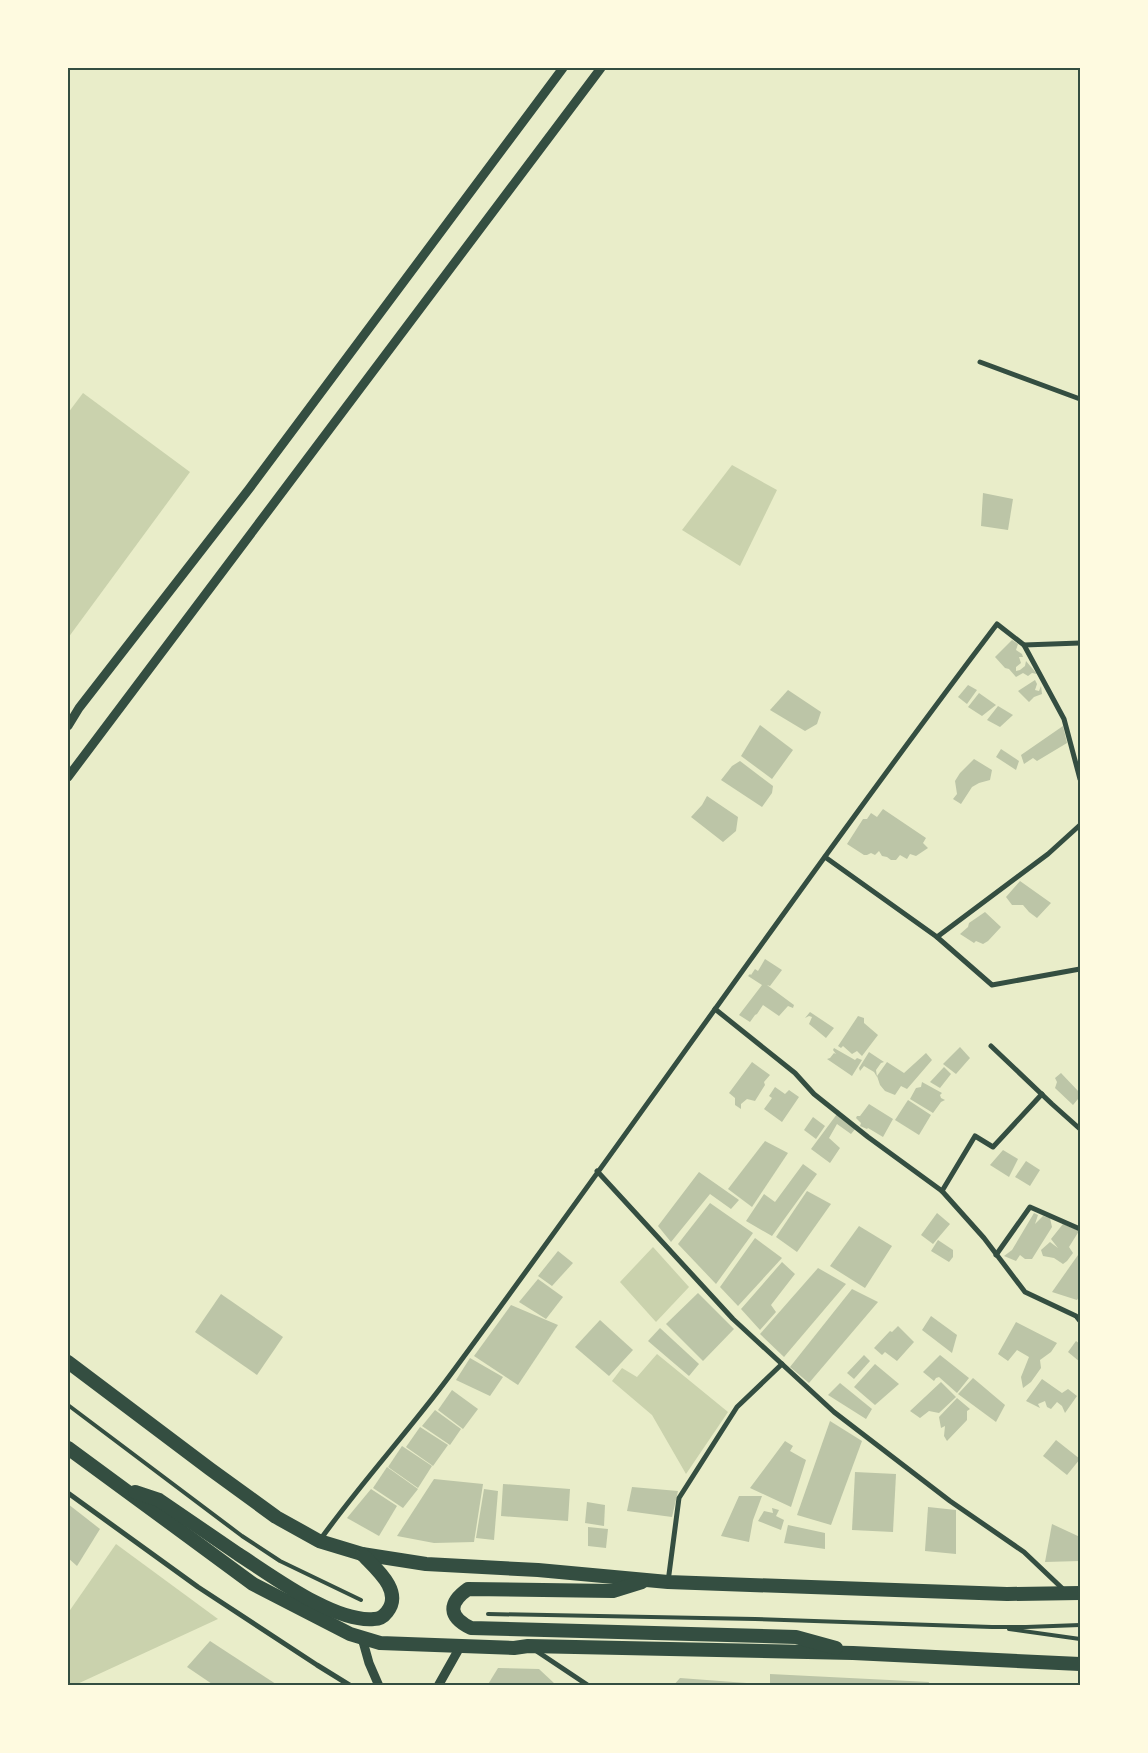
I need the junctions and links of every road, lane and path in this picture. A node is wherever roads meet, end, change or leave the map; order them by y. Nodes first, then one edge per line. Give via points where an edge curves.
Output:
1 (564, 68) edge
2 (601, 68) edge
3 (980, 362) dead end
4 (1080, 399) edge
5 (1080, 643) edge
6 (1024, 645) junction
7 (68, 726) edge
8 (68, 777) edge
9 (1080, 779) edge
10 (1080, 825) edge
11 (825, 857) junction
12 (937, 937) junction
13 (1080, 969) edge
14 (715, 1009) junction
15 (991, 1046) dead end
16 (1042, 1094) junction
17 (1080, 1129) edge
18 (597, 1171) junction
19 (942, 1191) junction
20 (1080, 1229) edge
21 (996, 1255) junction
22 (1080, 1321) edge
23 (68, 1362) edge
24 (782, 1364) junction
25 (68, 1406) edge
26 (68, 1448) edge
27 (124, 1489) junction
28 (68, 1493) edge
29 (319, 1541) junction
30 (362, 1554) junction
31 (648, 1580) junction
32 (668, 1582) junction
33 (1074, 1593) edge
34 (361, 1600) dead end
35 (488, 1614) dead end
36 (1080, 1625) edge
37 (992, 1627) junction
38 (362, 1638) junction
39 (1080, 1639) edge
40 (528, 1646) junction
41 (460, 1647) junction
42 (854, 1653) junction
43 (1080, 1664) edge
44 (377, 1683) edge
45 (352, 1686) edge
46 (438, 1686) edge
47 (588, 1686) edge

1 - 7 street
2 - 8 street
3 - 4 street
5 - 6 street
6 - 9 street via 1064,719
6 - 11 street via 997,624
10 - 12 street via 1048,854
11 - 12 street
11 - 14 street
12 - 13 street via 992,985
14 - 18 street
14 - 19 street via 795,1073 814,1094
15 - 16 street
16 - 17 street
16 - 19 street via 993,1147 975,1136
18 - 24 street via 733,1319
18 - 29 street via 446,1380
19 - 21 street
20 - 21 street via 1030,1207
21 - 22 street via 1025,1292 1076,1316
23 - 29 highway via 276,1517
24 - 32 street via 737,1407 679,1498
24 - 33 street via 834,1412 950,1501 1024,1552
25 - 34 lane via 280,1562
26 - 27 highway
27 - 30 highway via 159,1500 298,1594 360,1620 377,1619 389,1609 391,1598 387,1580
27 - 38 highway via 253,1584 323,1622
28 - 45 street via 198,1587
29 - 30 highway
30 - 31 highway via 426,1564
31 - 32 highway
31 - 42 highway via 613,1591 468,1589 458,1596 453,1605 455,1617 471,1628 796,1637
32 - 33 highway via 1007,1594
35 - 37 lane
36 - 37 lane
37 - 39 lane
38 - 41 highway via 380,1643
38 - 44 street
40 - 41 highway
40 - 42 highway
40 - 47 street
41 - 46 street
42 - 43 highway

